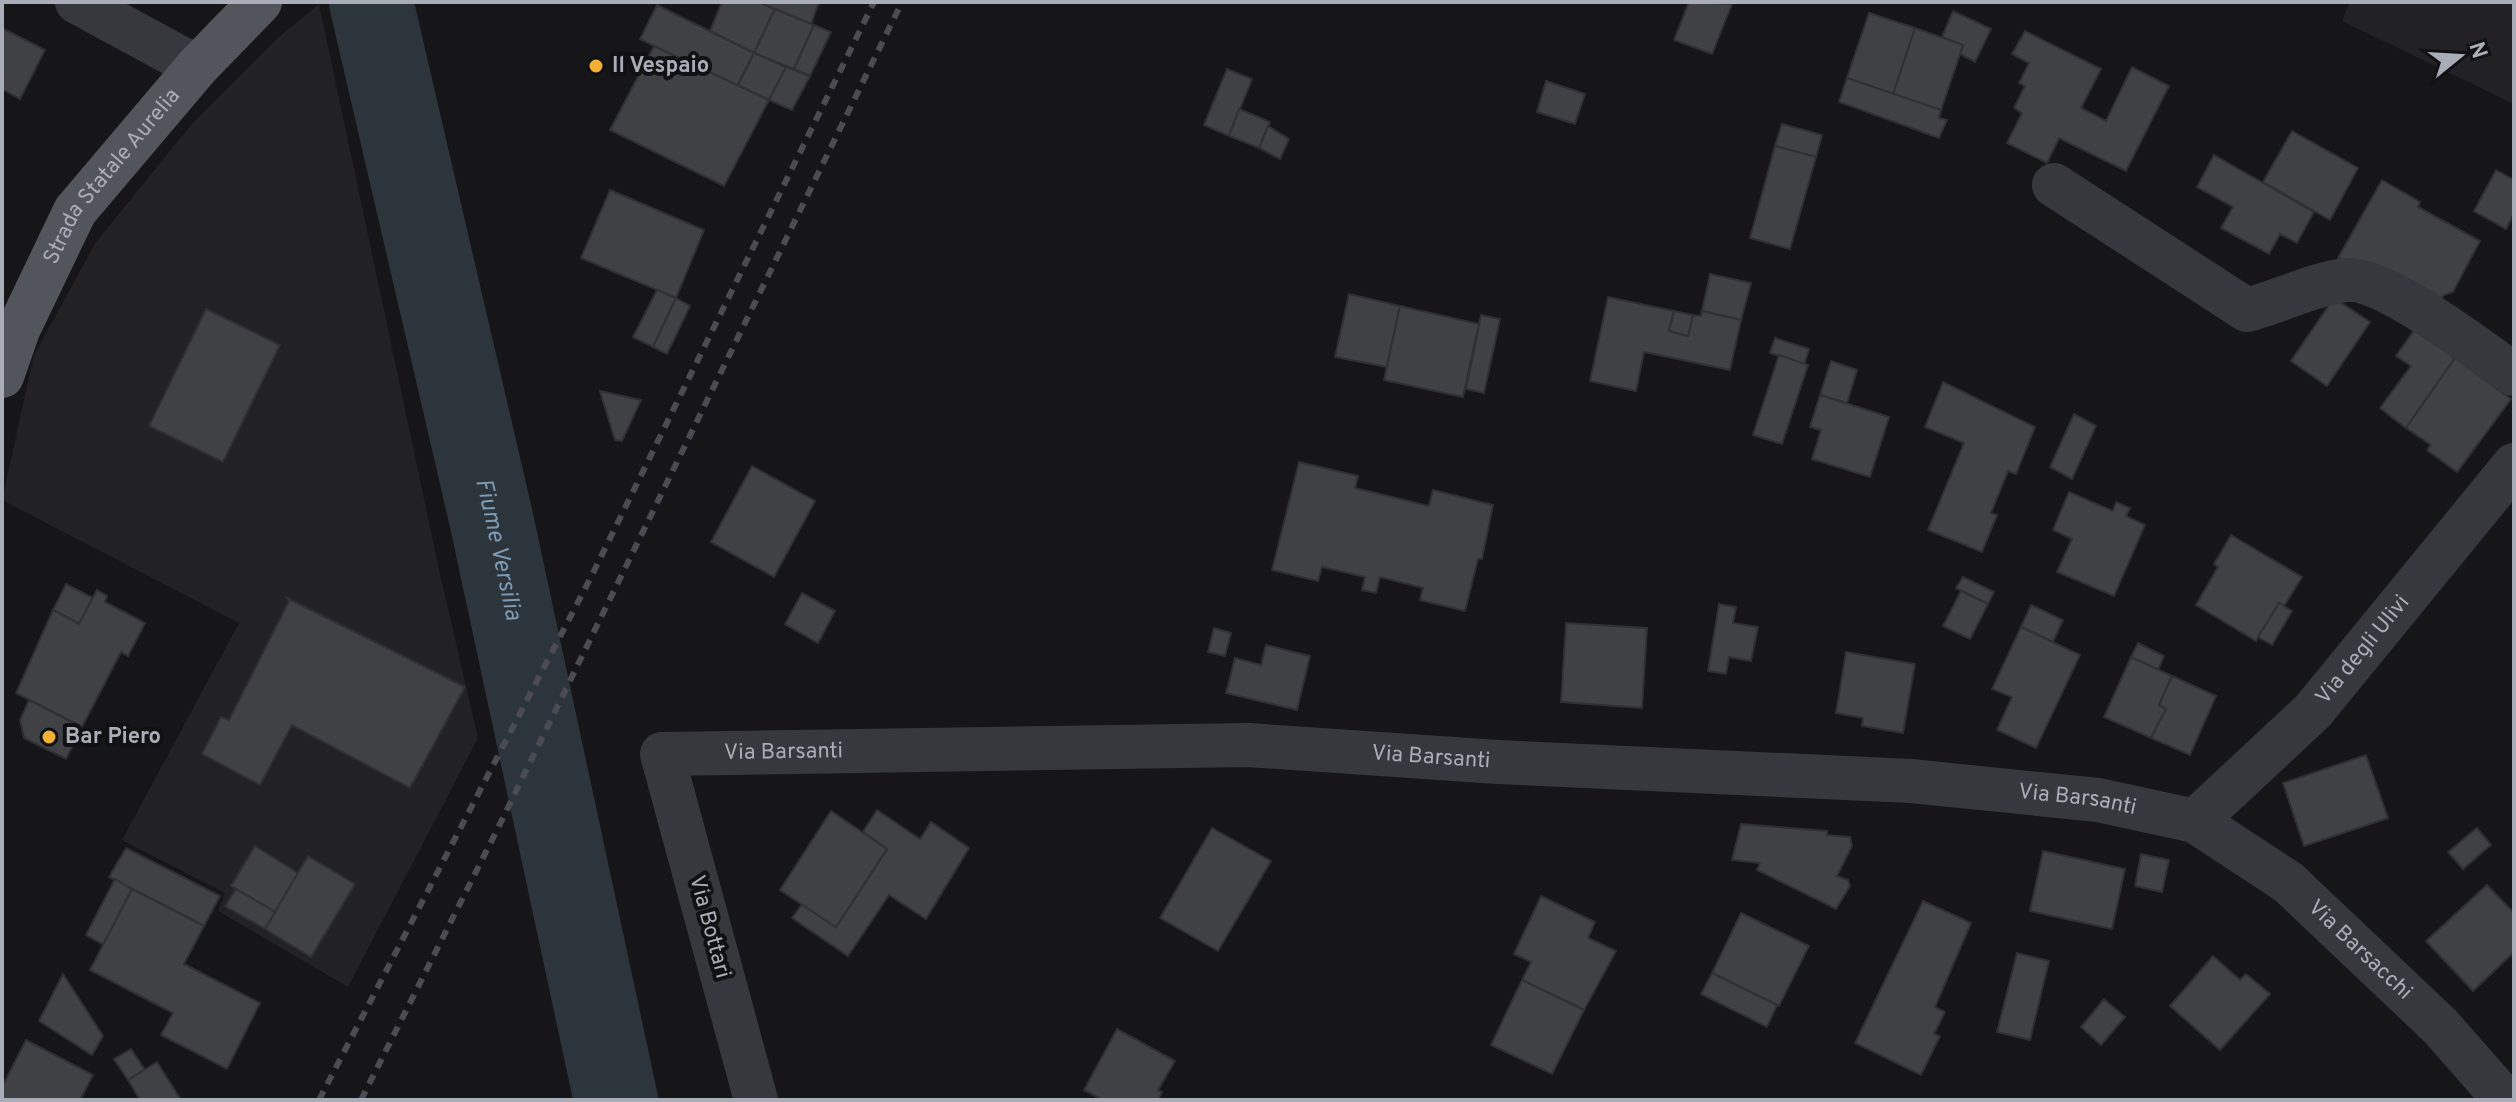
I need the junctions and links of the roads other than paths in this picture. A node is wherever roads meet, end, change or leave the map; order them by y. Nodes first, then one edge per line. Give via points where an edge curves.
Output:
1 (77, 2) edge
2 (260, 2) edge
3 (197, 67) junction
4 (2054, 185) dead end
5 (2, 374) edge
6 (2514, 374) edge
7 (2514, 465) edge
8 (662, 754) joint
9 (2195, 821) junction
10 (756, 1100) edge
11 (2505, 1100) edge

1 - 3 street
2 - 3 main road, Strada Statale Aurelia
3 - 5 main road, Strada Statale Aurelia via 75,211
4 - 6 street via 2247,310 2348,280 2366,283 2390,292
7 - 9 street, Via degli Ulivi via 2313,711
8 - 9 street, Via Barsanti via 1248,745 1911,781 2098,800
8 - 10 street, Via Bottari
9 - 11 street, Via Barsacchi via 2288,882 2441,1027

